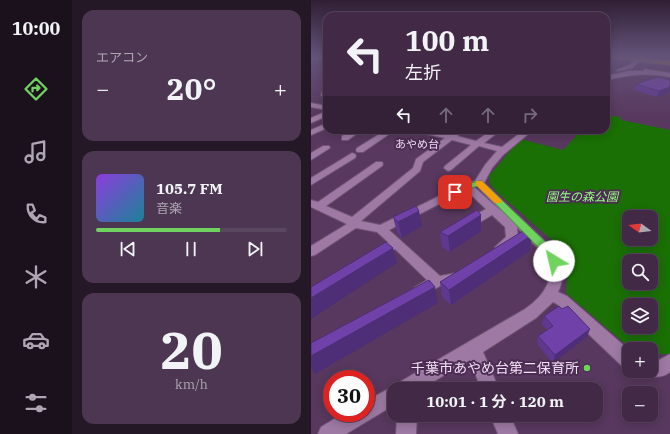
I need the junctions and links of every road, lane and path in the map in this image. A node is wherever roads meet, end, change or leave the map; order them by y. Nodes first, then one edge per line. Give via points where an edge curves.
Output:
1 (312, 106) edge
2 (323, 107) edge
3 (323, 115) edge
4 (311, 121) edge
5 (311, 126) edge
6 (323, 127) edge
7 (323, 127) edge
8 (311, 133) edge
9 (352, 134) edge
10 (385, 134) edge
11 (437, 134) edge
12 (455, 134) edge
13 (491, 134) edge
14 (522, 134) edge
15 (450, 137) junction
16 (345, 138) dead end
17 (477, 144) junction
18 (327, 148) dead end
19 (360, 150) dead end
20 (504, 150) junction
21 (352, 156) dead end
22 (311, 157) edge
23 (379, 164) dead end
24 (448, 168) dead end
25 (311, 182) edge
26 (473, 184) junction
27 (314, 205) edge
28 (493, 210) junction
29 (354, 223) junction
30 (461, 228) edge
31 (381, 229) junction
32 (396, 242) junction
33 (311, 252) edge
34 (492, 253) edge
35 (370, 259) edge
36 (466, 271) edge
37 (437, 280) junction
38 (550, 295) junction
39 (411, 296) edge
40 (474, 349) junction
41 (622, 355) edge
42 (670, 362) edge
43 (658, 368) edge
44 (418, 382) edge
45 (487, 382) edge
46 (387, 399) edge
47 (375, 406) edge
48 (348, 422) edge
49 (407, 422) edge
50 (503, 422) edge
51 (330, 433) edge
52 (406, 434) edge
53 (508, 434) edge

1 - 2 street
3 - 4 street
5 - 6 street
7 - 8 street
9 - 16 street
10 - 19 street
11 - 15 street
12 - 15 street
13 - 17 street
14 - 20 street
15 - 17 street
15 - 29 street via 419,160 417,169
17 - 20 street
17 - 24 street
18 - 22 street
20 - 26 street
21 - 25 street
23 - 27 street
26 - 28 street
26 - 31 street
26 - 38 street via 549,252 557,272
27 - 29 street
28 - 30 street
28 - 34 street via 511,226 512,239
29 - 31 street
29 - 33 street
31 - 32 street
32 - 35 street
32 - 37 street
36 - 37 street via 453,280
37 - 39 street
38 - 40 street via 542,305
38 - 41 street via 562,300
40 - 44 street
40 - 45 street
42 - 43 street
46 - 47 street
48 - 51 street
49 - 52 street
50 - 53 street

